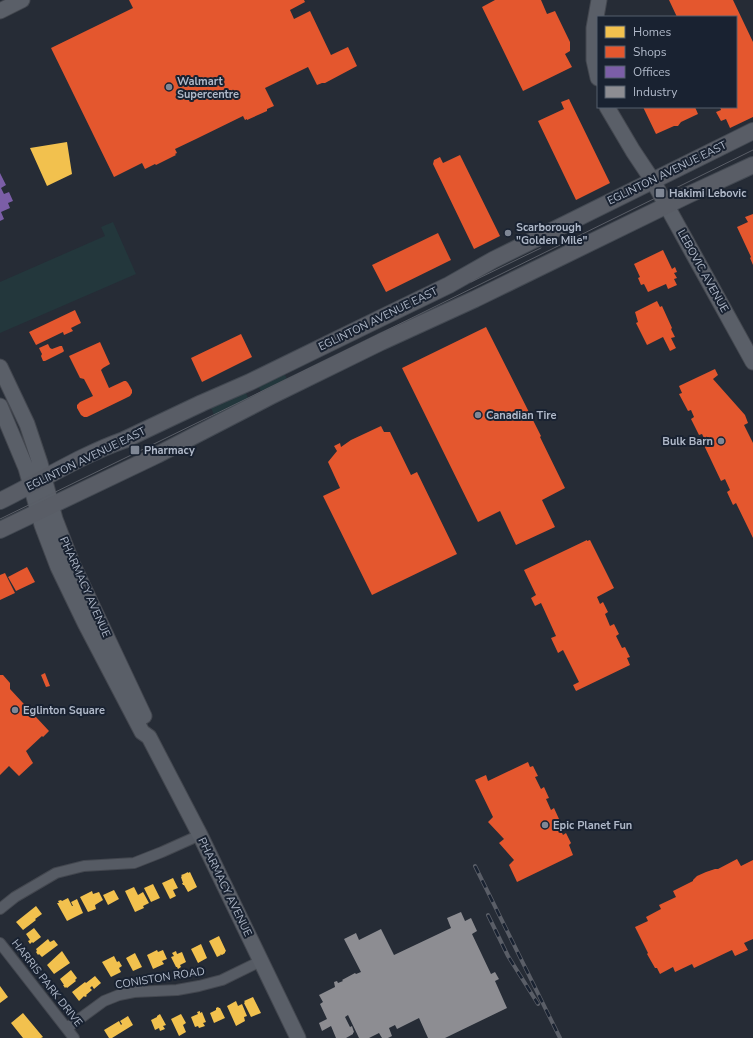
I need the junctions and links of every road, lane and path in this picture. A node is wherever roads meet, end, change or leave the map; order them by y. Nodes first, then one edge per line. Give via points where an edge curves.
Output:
1 (22, 0) edge
2 (599, 0) edge
3 (0, 10) edge
4 (597, 74) edge
5 (608, 108) edge
6 (753, 131) edge
7 (753, 166) edge
8 (653, 181) junction
9 (667, 206) junction
10 (753, 362) edge
11 (0, 367) edge
12 (0, 406) edge
13 (37, 481) junction
14 (0, 501) edge
15 (45, 509) junction
16 (0, 530) edge
17 (200, 835) junction
18 (0, 909) edge
19 (0, 944) edge
20 (261, 961) junction
21 (67, 1028) junction
22 (74, 1038) edge
23 (298, 1038) edge

1 - 3 street
2 - 4 street via 594,28 594,60
5 - 8 street, LEBOVIC AVENUE
6 - 8 main road, EGLINTON AVENUE EAST
7 - 9 main road, EGLINTON AVENUE EAST
8 - 9 street, LEBOVIC AVENUE
8 - 13 main road, EGLINTON AVENUE EAST via 261,377
9 - 10 street, LEBOVIC AVENUE
9 - 15 main road, EGLINTON AVENUE EAST via 381,342
11 - 13 street, PHARMACY AVENUE via 27,424
12 - 13 street, PHARMACY AVENUE via 26,468
13 - 14 main road, EGLINTON AVENUE EAST
13 - 15 street, PHARMACY AVENUE
15 - 16 main road, EGLINTON AVENUE EAST
15 - 17 street, PHARMACY AVENUE via 42,525 58,567 142,732 149,737
17 - 18 street via 134,863 84,866 56,873
17 - 20 street, PHARMACY AVENUE
19 - 21 street, HARRIS PARK DRIVE
20 - 21 street, CONISTON ROAD via 222,980 199,986 119,995 104,1001
20 - 23 street, PHARMACY AVENUE
21 - 22 street, HARRIS PARK DRIVE

